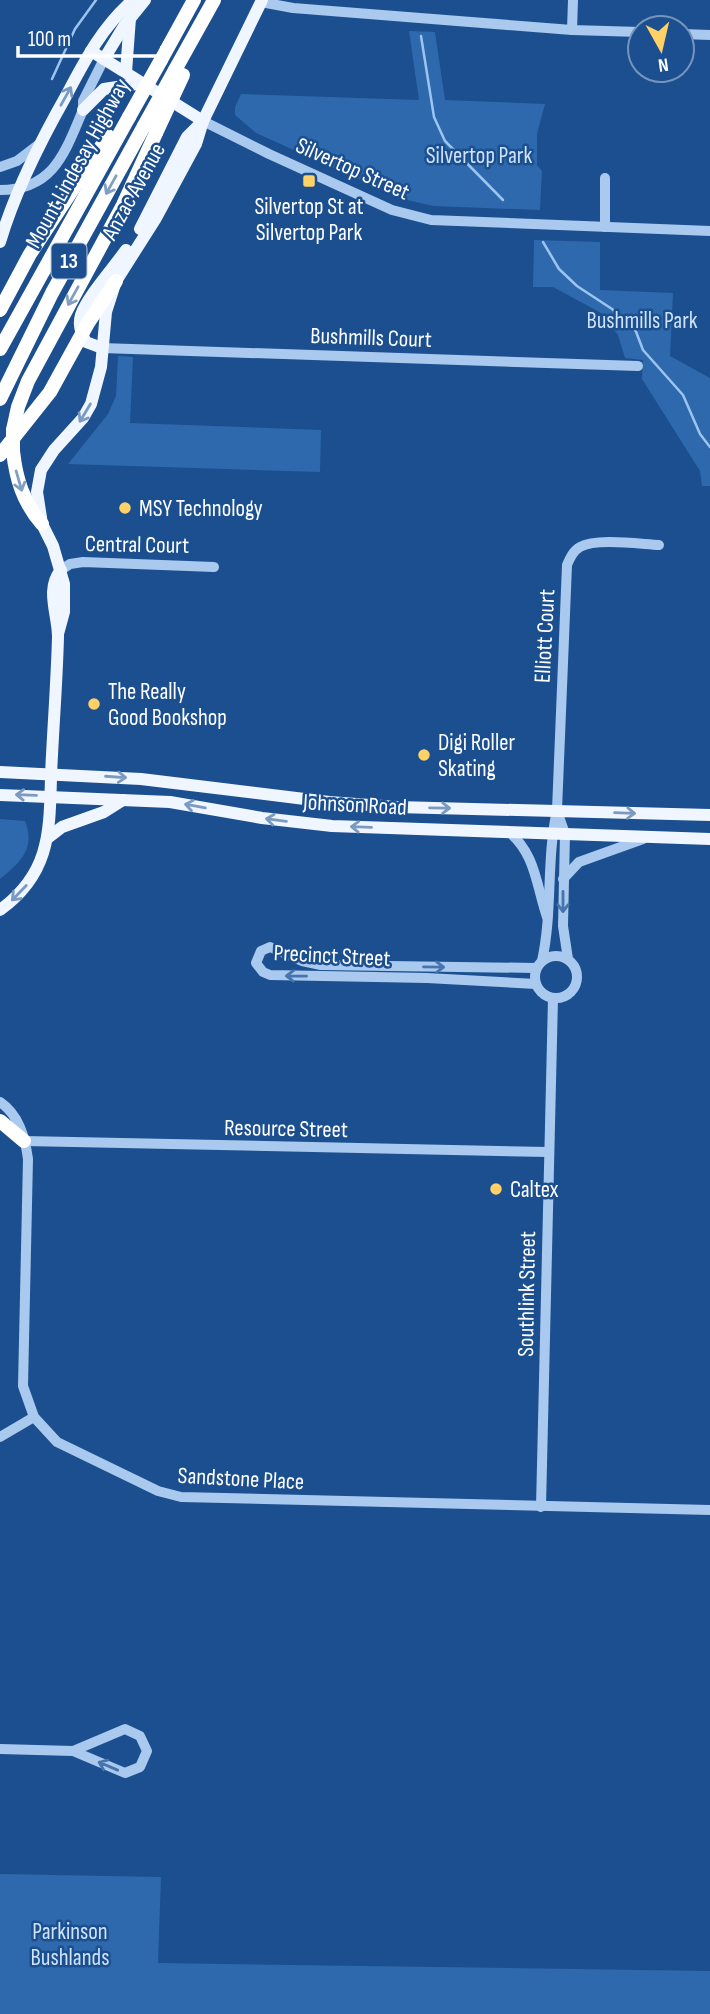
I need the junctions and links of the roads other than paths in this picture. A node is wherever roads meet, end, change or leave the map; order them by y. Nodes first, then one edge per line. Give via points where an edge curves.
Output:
1 (133, 0) edge
2 (145, 0) edge
3 (194, 0) edge
4 (214, 0) edge
5 (573, 0) edge
6 (262, 1) edge
7 (130, 18) junction
8 (572, 30) junction
9 (626, 32) edge
10 (91, 51) junction
11 (104, 59) junction
12 (126, 72) junction
13 (142, 83) junction
14 (82, 110) junction
15 (129, 117) junction
16 (203, 121) junction
17 (150, 129) junction
18 (41, 142) junction
19 (0, 167) edge
20 (605, 178) dead end
21 (19, 189) junction
22 (0, 190) edge
23 (605, 227) junction
24 (710, 231) edge
25 (0, 242) edge
26 (116, 281) junction
27 (0, 310) edge
28 (82, 335) junction
29 (102, 348) junction
30 (0, 349) edge
31 (638, 366) dead end
32 (0, 399) edge
33 (6, 453) edge
34 (42, 524) junction
35 (659, 545) dead end
36 (214, 566) dead end
37 (61, 570) junction
38 (0, 772) edge
39 (51, 774) junction
40 (0, 794) edge
41 (51, 796) junction
42 (123, 800) junction
43 (557, 810) junction
44 (710, 815) edge
45 (508, 831) junction
46 (559, 834) junction
47 (650, 836) junction
48 (49, 837) junction
49 (710, 839) edge
50 (563, 879) junction
51 (0, 910) edge
52 (549, 924) junction
53 (568, 959) junction
54 (539, 964) junction
55 (487, 967) junction
56 (486, 981) junction
57 (536, 984) junction
58 (553, 998) junction
59 (0, 1102) edge
60 (0, 1121) edge
61 (24, 1141) junction
62 (548, 1152) junction
63 (34, 1418) junction
64 (0, 1437) edge
65 (541, 1507) junction
66 (710, 1510) edge
67 (0, 1749) edge
68 (73, 1751) junction

1 - 10 main road, Mount Lindesay Highway
2 - 7 main road, Mount Lindesay Highway
3 - 15 highway, Mount Lindesay Highway / 13, bridge
4 - 17 highway, Mount Lindesay Highway / 13, bridge
5 - 8 street
6 - 8 street via 293,8
6 - 16 main road, Anzac Avenue
7 - 11 main road, Mount Lindesay Highway
7 - 12 main road
8 - 9 street
10 - 11 main road, Silvertop Street
18 -> 10 main road, Mount Lindesay Highway
11 - 12 main road, Silvertop Street
11 - 14 street, Mount Lindesay Highway
12 - 13 main road, Silvertop Street
13 - 14 main road via 104,89
13 - 16 main road, Silvertop Street
14 - 21 street, Mount Lindesay Highway via 65,153 52,170
15 - 27 highway via 115,125 30,254
15 - 30 highway, Mount Lindesay Highway / 13
16 - 23 street, Silvertop Street via 269,155 412,216
16 - 26 main road, Anzac Avenue via 191,154
16 - 28 main road, Anzac Avenue via 187,137 143,224 81,313
17 -> 32 highway, Mount Lindesay Highway / 13 via 52,293
17 -> 33 highway, bridge via 123,205 28,381
18 - 19 street via 17,161
18 - 21 main road, Mount Lindesay Highway
20 - 23 street
21 - 22 street
21 - 25 main road, Mount Lindesay Highway
23 - 24 street, Silvertop Street
26 - 28 highway
26 - 29 main road, Anzac Avenue
28 - 29 main road via 86,342
28 - 33 highway via 50,392
29 - 31 street, Bushmills Court
29 -> 34 main road, Anzac Avenue via 91,404 41,470 37,492
33 -> 34 highway via 29,509
34 - 37 main road, Anzac Avenue
35 - 43 street, Elliott Court via 594,543 572,554 567,565
36 - 37 street, Central Court via 83,562
37 - 39 main road, Central Court via 64,612 58,634
38 - 39 main road, Johnson Road
39 - 41 main road
39 -> 43 main road, Johnson Road via 152,780 397,807
41 -> 40 main road, Johnson Road
41 - 42 main road, Johnson Road
41 - 48 main road
45 -> 42 main road, Johnson Road via 332,825 170,802
42 - 48 main road
43 -> 44 main road, Johnson Road
43 - 46 street, Elliott Court
45 - 46 main road, Johnson Road
45 - 52 street via 532,861
46 - 47 main road, Johnson Road
46 - 50 street
46 - 52 street
47 - 49 main road, Johnson Road
47 - 50 street via 586,858
48 -> 51 main road via 35,873
50 -> 53 street
52 - 54 street
53 - 54 street via 555,955
53 - 58 street via 578,973 576,985 567,995
54 - 55 street, Precinct Street
54 - 57 street
55 - 56 street
56 -> 55 street, Precinct Street via 270,975 256,963 261,951 270,947 321,965
56 - 57 street, Precinct Street
57 - 58 street
58 - 62 street, Southlink Street
59 - 61 street, Sandstone Place via 19,1123
60 - 61 highway
61 - 62 street, Resource Street
61 - 63 street, Sandstone Place via 23,1386
62 - 65 street, Southlink Street
63 - 64 street
63 - 65 street, Sandstone Place via 57,1442 158,1491 181,1497
65 - 66 street, Sandstone Place
67 - 68 street
68 -> 68 street via 125,1729 140,1736 147,1751 140,1767 125,1773

